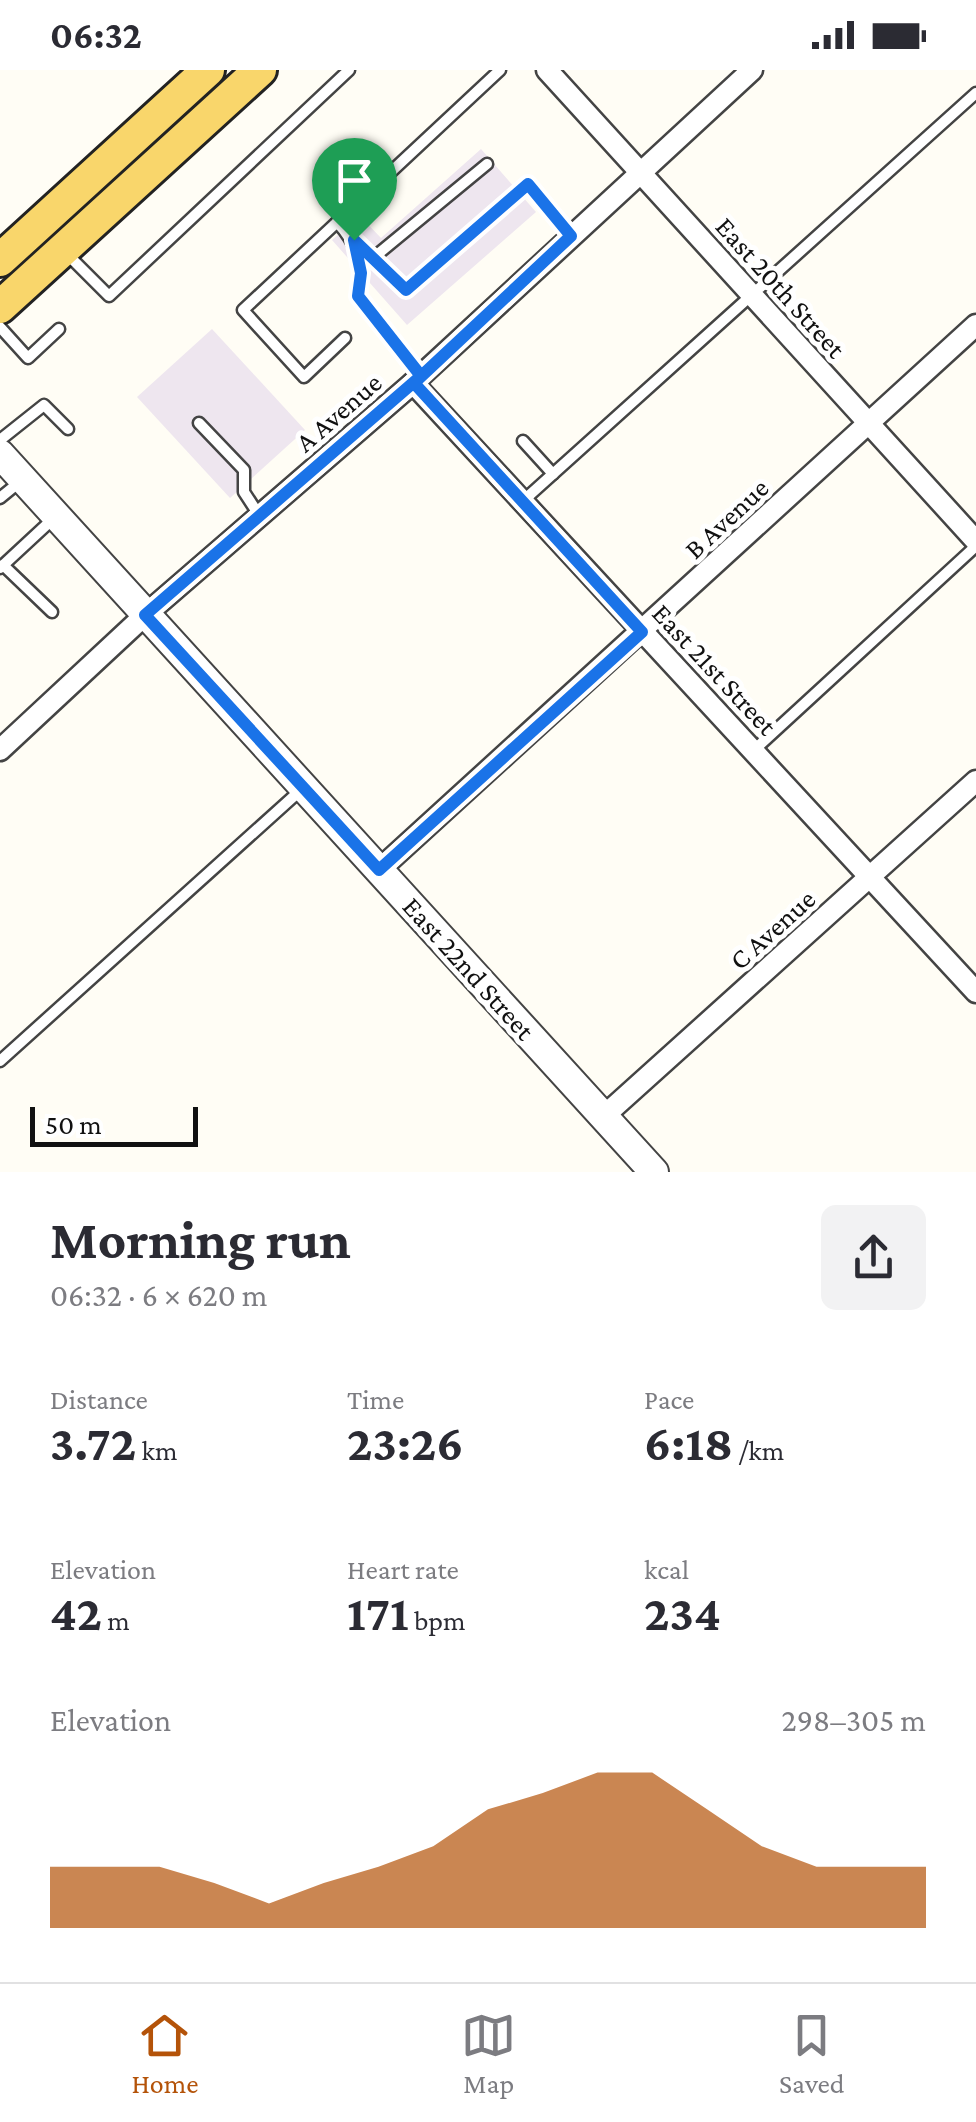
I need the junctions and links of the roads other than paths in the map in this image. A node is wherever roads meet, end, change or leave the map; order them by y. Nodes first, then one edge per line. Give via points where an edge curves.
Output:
1 (208, 70) edge
2 (260, 70) edge
3 (349, 70) edge
4 (500, 70) edge
5 (547, 70) edge
6 (752, 70) edge
7 (976, 94) edge
8 (488, 164) dead end
9 (640, 172) junction
10 (337, 222) junction
11 (571, 236) junction
12 (354, 240) junction
13 (63, 250) junction
14 (373, 258) junction
15 (0, 260) edge
16 (751, 295) junction
17 (0, 306) edge
18 (976, 325) edge
19 (0, 327) edge
20 (59, 330) dead end
21 (345, 338) dead end
22 (417, 379) junction
23 (199, 423) dead end
24 (868, 424) junction
25 (68, 429) dead end
26 (0, 440) edge
27 (523, 441) dead end
28 (0, 454) edge
29 (553, 474) junction
30 (23, 479) junction
31 (0, 498) edge
32 (524, 500) junction
33 (56, 516) junction
34 (260, 516) junction
35 (976, 544) edge
36 (2, 566) edge
37 (52, 612) dead end
38 (145, 615) junction
39 (642, 632) junction
40 (0, 750) edge
41 (753, 751) junction
42 (976, 781) edge
43 (303, 788) junction
44 (379, 870) junction
45 (872, 876) junction
46 (976, 992) edge
47 (0, 1061) edge
48 (604, 1116) junction
49 (654, 1172) edge

1 - 15 main road
2 - 13 main road
3 - 13 lane via 108,296
4 - 10 lane
5 - 9 street, East 20th Street
6 - 9 street, A Avenue
7 - 16 lane
8 - 14 lane
9 - 11 street, A Avenue
9 - 16 street, East 20th Street
10 - 12 lane
10 - 21 lane via 243,310 304,377
11 - 14 lane via 528,184 406,290
11 - 22 street, A Avenue
12 - 14 lane
12 - 22 lane via 358,296
13 - 17 main road
16 - 24 street, East 20th Street
16 - 29 lane
18 - 24 street, B Avenue
19 - 20 lane via 28,358
22 - 32 street, East 21st Street
22 - 34 street, A Avenue
23 - 34 lane via 244,470 244,492
24 - 35 street, East 20th Street
24 - 39 street, B Avenue
25 - 26 lane via 44,405
27 - 29 lane
28 - 30 street, East 22nd Street
29 - 32 lane
30 - 31 lane
30 - 33 street, East 22nd Street
32 - 39 street, East 21st Street
33 - 36 lane
33 - 38 street, East 22nd Street
34 - 38 street, A Avenue
35 - 41 lane
36 - 37 lane
38 - 40 street, A Avenue
38 - 43 street, East 22nd Street
39 - 41 street, East 21st Street
39 - 44 street, B Avenue
41 - 45 street, East 21st Street
42 - 45 street, C Avenue
43 - 44 street, East 22nd Street
43 - 47 lane
44 - 48 street, East 22nd Street
45 - 46 street, East 21st Street
45 - 48 street, C Avenue
48 - 49 street, East 22nd Street

